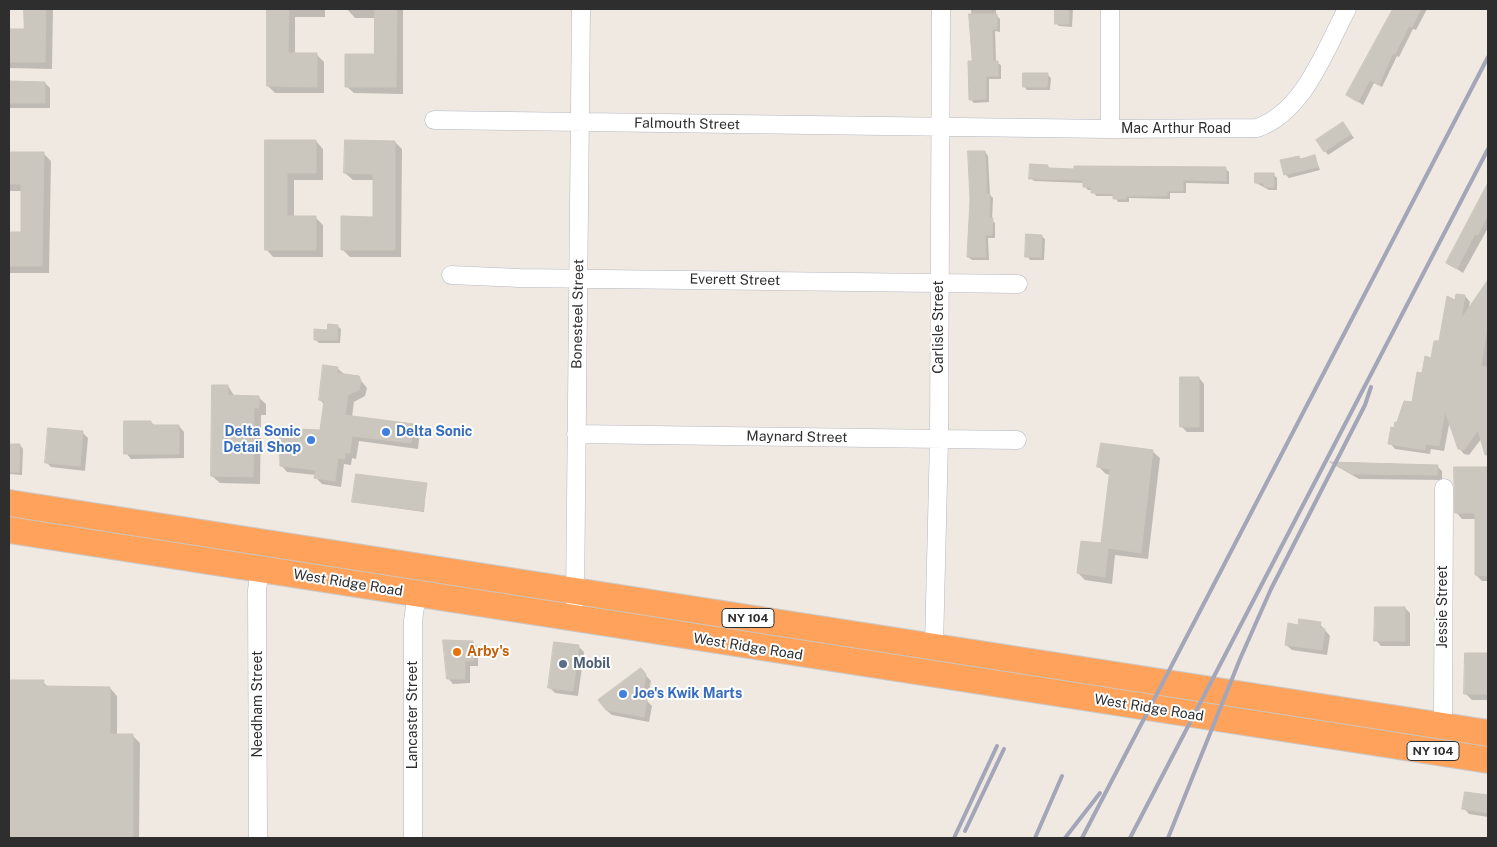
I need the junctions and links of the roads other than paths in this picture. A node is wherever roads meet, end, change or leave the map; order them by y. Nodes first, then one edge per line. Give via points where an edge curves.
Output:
1 (581, 9) edge
2 (941, 9) edge
3 (1110, 9) edge
4 (1347, 9) edge
5 (434, 120) dead end
6 (580, 122) junction
7 (940, 127) junction
8 (1110, 129) junction
9 (451, 275) dead end
10 (578, 278) junction
11 (939, 283) junction
12 (1018, 284) dead end
13 (576, 434) junction
14 (938, 439) junction
15 (1017, 440) dead end
16 (1444, 488) dead end
17 (9, 503) edge
18 (9, 530) edge
19 (260, 569) junction
20 (575, 592) junction
21 (420, 594) junction
22 (574, 619) junction
23 (934, 646) junction
24 (1442, 725) junction
25 (1488, 732) edge
26 (1488, 760) edge
27 (258, 838) edge
28 (413, 838) edge

1 - 6 street, Bonesteel Street
2 - 7 street, Carlisle Street
3 - 8 street
4 - 8 street, Mac Arthur Road via 1302,93 1292,107 1270,124 1241,129
5 - 6 street, Falmouth Street
6 - 7 street, Falmouth Street
6 - 10 street, Bonesteel Street
7 - 8 street, Mac Arthur Road
7 - 11 street, Carlisle Street
9 - 10 street, Everett Street
10 - 11 street, Everett Street
10 - 13 street, Bonesteel Street
11 - 12 street, Everett Street
11 - 14 street, Carlisle Street
13 - 14 street, Maynard Street
13 - 20 street, Bonesteel Street
14 - 15 street, Maynard Street
14 - 23 street, Carlisle Street
16 - 24 street, Jessie Street
17 - 20 highway, West Ridge Road / NY 104
18 - 19 highway, West Ridge Road / NY 104
19 - 21 highway, West Ridge Road / NY 104
19 - 27 street, Needham Street
20 - 22 street, Bonesteel Street
20 - 23 highway, West Ridge Road / NY 104
21 - 22 highway, West Ridge Road / NY 104
21 - 28 street, Lancaster Street via 413,621
22 - 26 highway, West Ridge Road / NY 104
23 - 24 highway, West Ridge Road / NY 104
24 - 25 highway, West Ridge Road / NY 104

